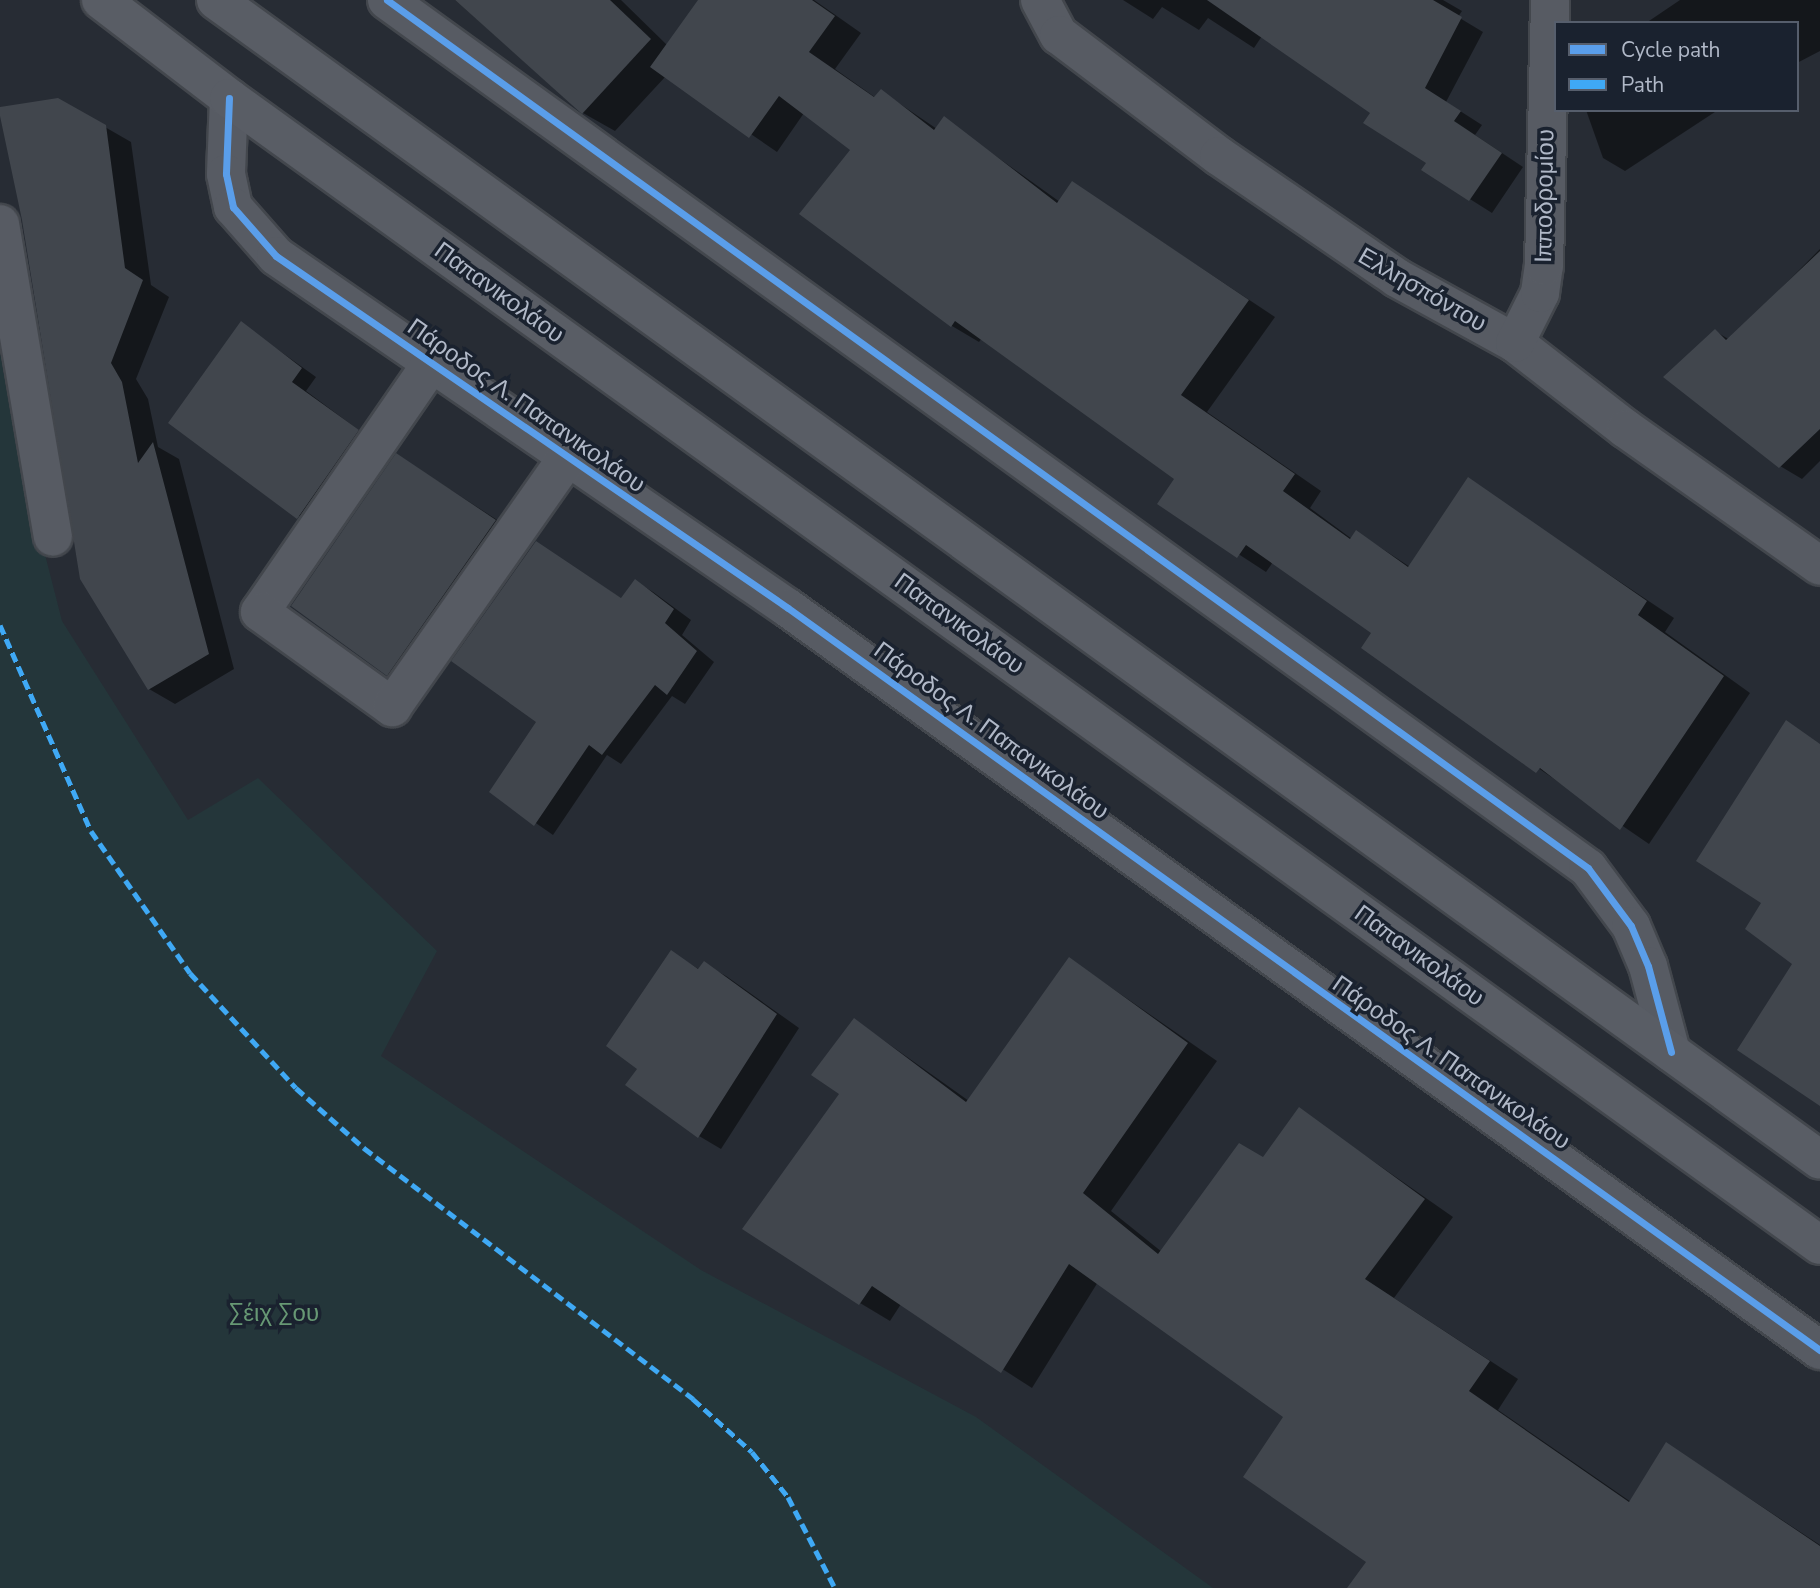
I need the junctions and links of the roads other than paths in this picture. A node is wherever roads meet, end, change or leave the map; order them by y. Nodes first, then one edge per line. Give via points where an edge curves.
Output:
1 (101, 0) edge
2 (216, 0) edge
3 (387, 0) edge
4 (1040, 0) edge
5 (1550, 0) edge
6 (229, 98) junction
7 (0, 224) edge
8 (1515, 343) junction
9 (431, 364) junction
10 (567, 458) junction
11 (53, 537) dead end
12 (1820, 566) edge
13 (1671, 1052) junction
14 (1820, 1160) edge
15 (1820, 1245) edge
16 (1820, 1350) edge

1 - 6 main road, Παπανικολάου
2 - 13 main road
3 - 13 street via 1588,868 1631,926 1648,966
4 - 8 street, Ελλησπόντου via 1059,35 1219,156 1366,259
5 - 8 street, Ιπποδρομίου via 1544,266 1540,293
6 - 9 street, Πάροδος Λ. Παπανικολάου via 226,174 233,207 245,225 276,256
6 - 15 main road, Παπανικολάου
7 - 11 street
8 - 12 street, Ελλησπόντου via 1626,429
9 - 10 street, Πάροδος Λ. Παπανικολάου
9 - 10 street via 260,612 393,707
10 - 16 street, Πάροδος Λ. Παπανικολάου via 788,608
13 - 14 main road

